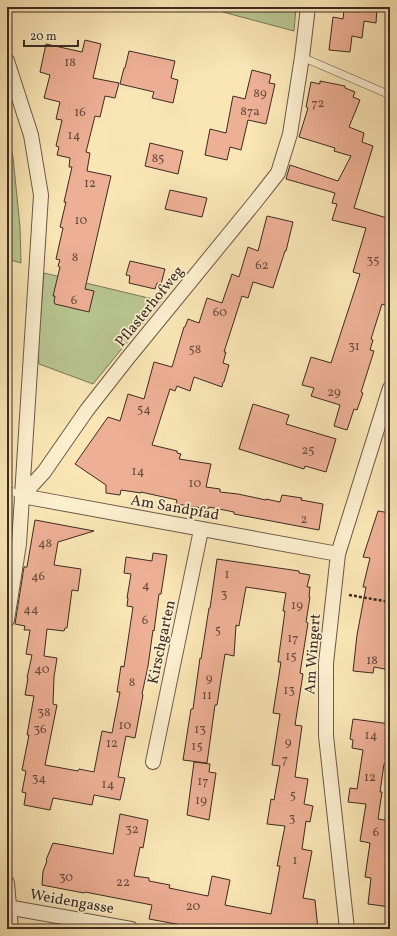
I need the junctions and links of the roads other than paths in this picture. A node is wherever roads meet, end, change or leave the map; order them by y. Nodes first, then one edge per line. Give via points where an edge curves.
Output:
1 (308, 7) edge
2 (302, 57) junction
3 (7, 62) edge
4 (390, 94) edge
5 (390, 388) edge
6 (7, 489) edge
7 (22, 496) junction
8 (201, 530) junction
9 (338, 554) junction
10 (7, 620) edge
11 (154, 762) dead end
12 (7, 883) edge
13 (8, 907) edge
14 (9, 927) edge
15 (131, 929) edge
16 (347, 929) edge

1 - 2 street, Pflasterhofweg
2 - 4 lane
2 - 7 street, Pflasterhofweg via 290,134 278,173 127,359 87,410 44,472
3 - 7 street via 31,135 41,195
5 - 9 street, Am Wingert
6 - 7 lane, Am Sandpfad
7 - 8 street, Am Sandpfad
7 - 10 street via 19,544
8 - 9 street, Am Sandpfad
8 - 11 street, Kirschgarten
9 - 16 street, Am Wingert via 326,664 326,736
12 - 13 street
13 - 14 street
13 - 15 street, Weidengasse

